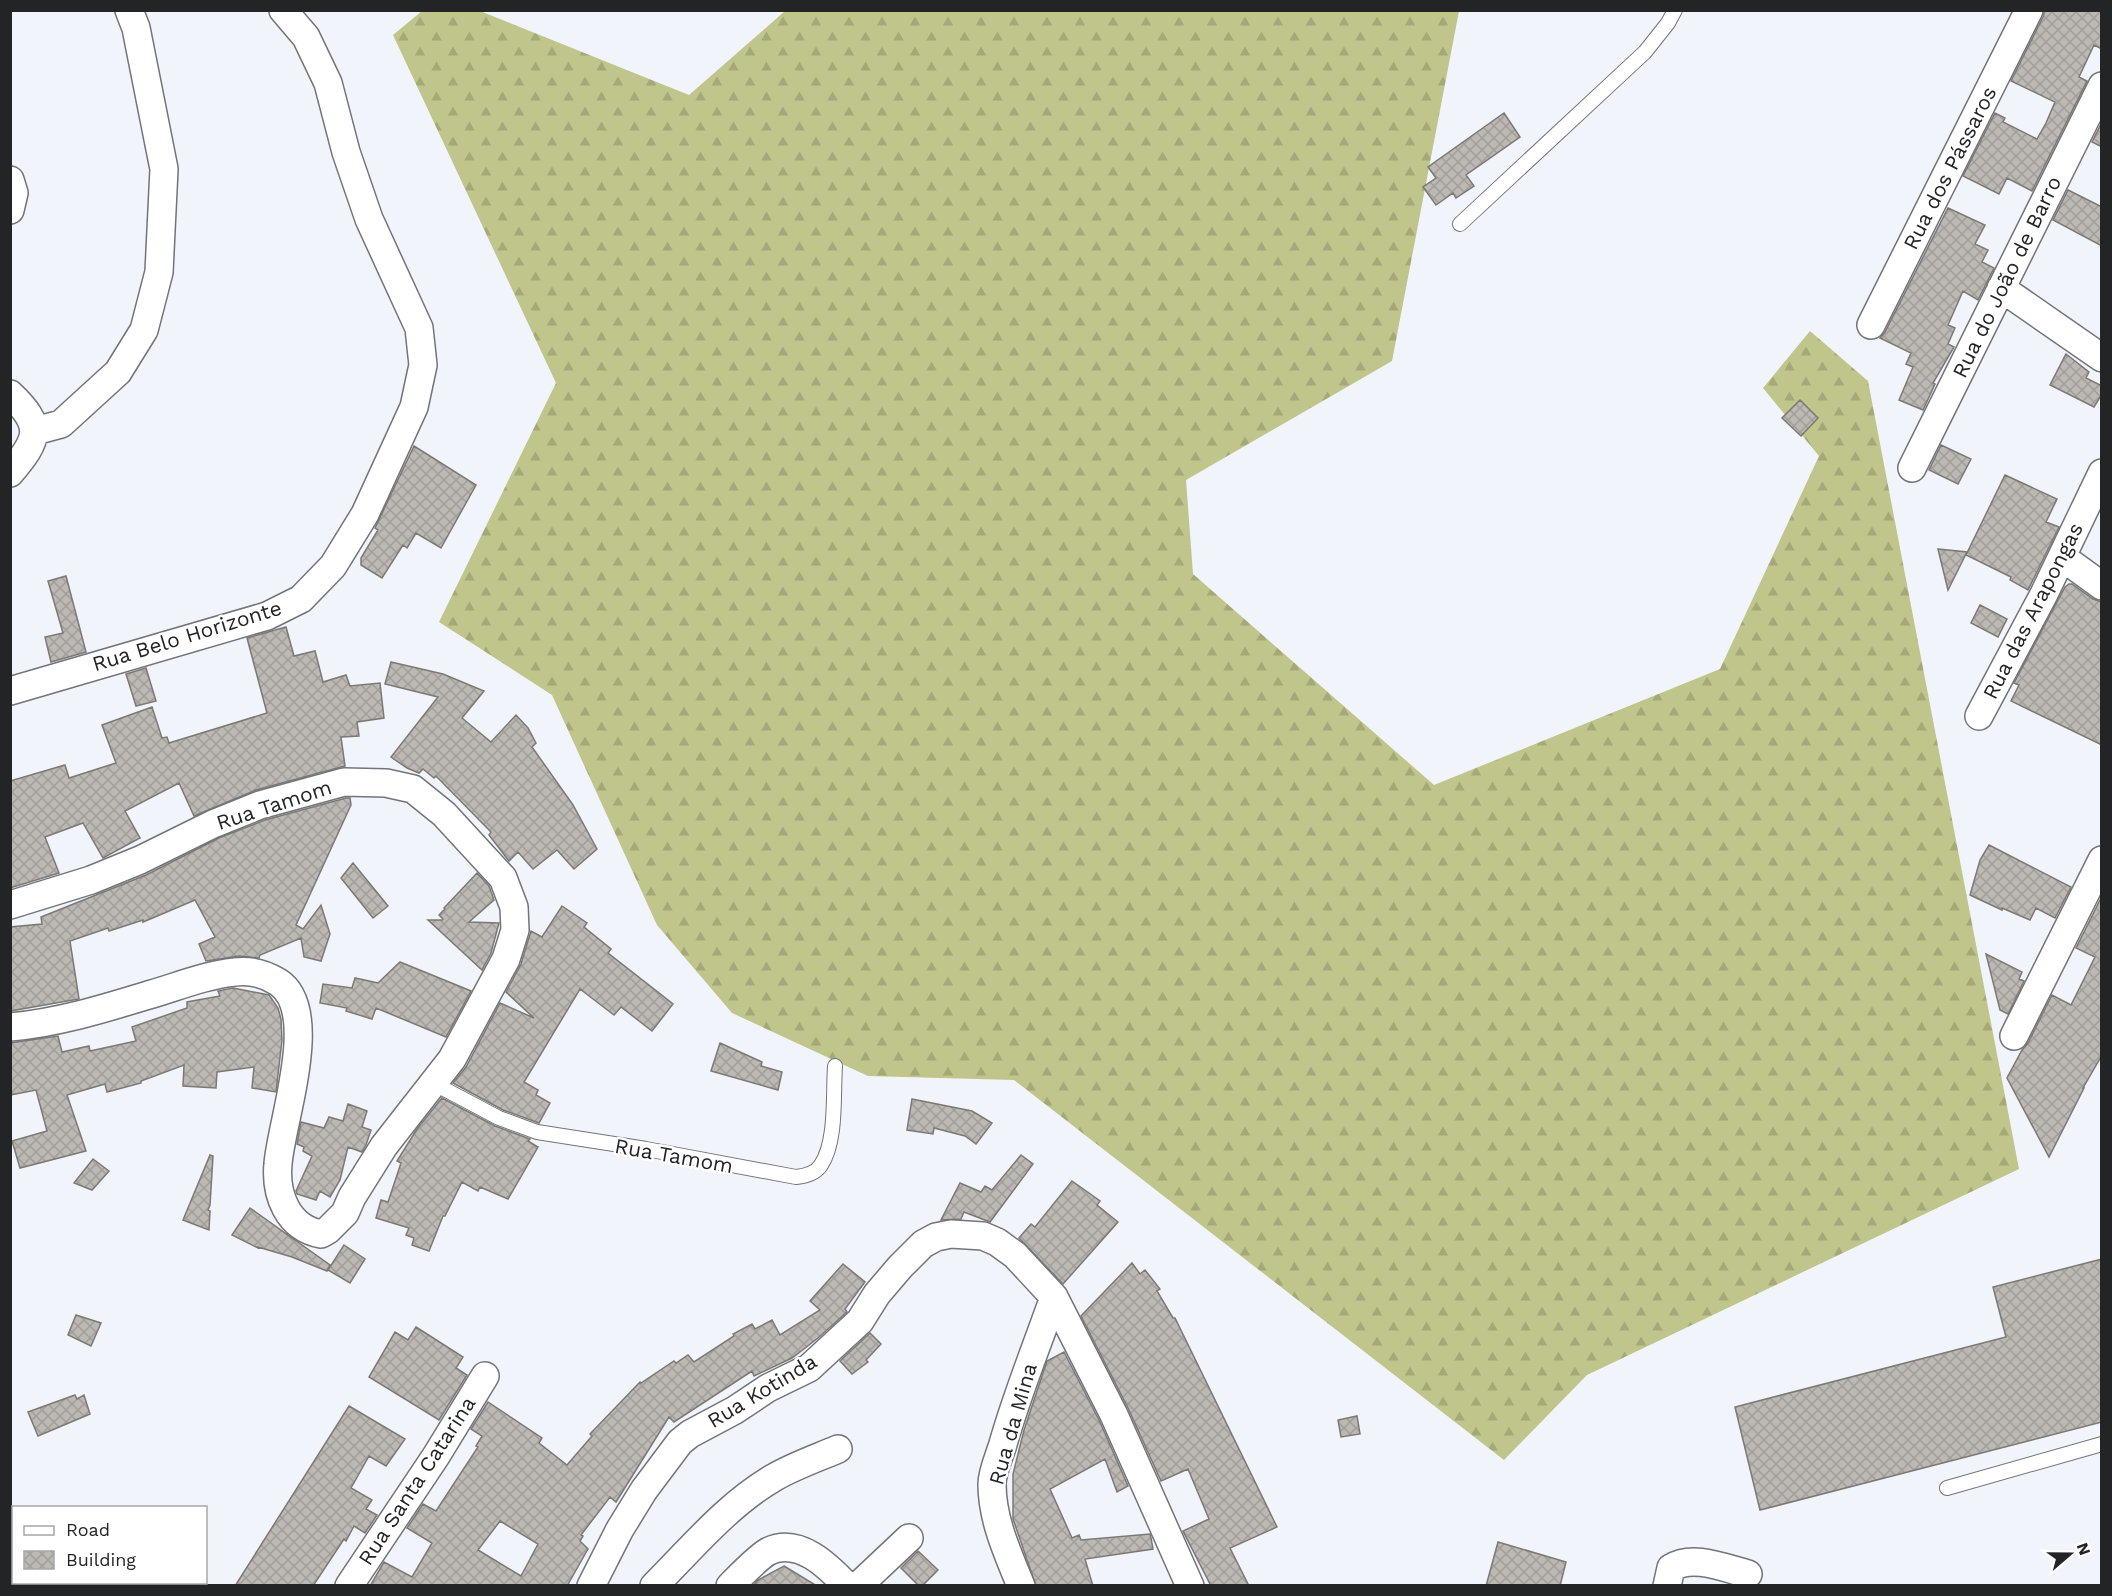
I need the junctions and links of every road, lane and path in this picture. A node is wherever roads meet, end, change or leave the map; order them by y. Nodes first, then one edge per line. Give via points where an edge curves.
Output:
1 (129, 10) edge
2 (283, 10) edge
3 (1675, 10) edge
4 (2029, 10) edge
5 (2102, 86) edge
6 (10, 180) edge
7 (10, 210) edge
8 (1460, 224) dead end
9 (2001, 288) junction
10 (1871, 325) dead end
11 (2102, 358) edge
12 (10, 394) edge
13 (35, 431) junction
14 (1912, 468) dead end
15 (10, 472) edge
16 (2102, 473) edge
17 (2062, 557) junction
18 (2102, 586) edge
19 (10, 691) edge
20 (1979, 716) dead end
21 (2102, 860) edge
22 (10, 905) edge
23 (10, 1027) edge
24 (2014, 1036) dead end
25 (835, 1066) dead end
26 (433, 1083) junction
27 (1054, 1297) junction
28 (484, 1376) dead end
29 (2102, 1444) edge
30 (838, 1449) dead end
31 (1947, 1488) dead end
32 (909, 1538) dead end
33 (1748, 1574) dead end
34 (349, 1586) edge
35 (591, 1586) edge
36 (654, 1586) edge
37 (730, 1586) edge
38 (847, 1586) edge
39 (858, 1586) edge
40 (1022, 1586) edge
41 (1190, 1586) edge
42 (1667, 1586) edge

1 - 13 street via 164,169 159,272 144,330 118,372 61,424
2 - 19 street, Rua Belo Horizonte via 306,37 328,83 369,219 419,328 423,365 414,407 366,514 333,566 301,599 267,616
3 - 8 lane via 1645,52
4 - 10 street, Rua dos Pássaros
5 - 9 street, Rua do João de Barro
6 - 7 street via 14,193
9 - 11 street
9 - 14 street, Rua do João de Barro
12 - 13 street via 24,406
13 - 15 street via 31,444
16 - 17 street, Rua das Arapongas
17 - 18 street
17 - 20 street, Rua das Arapongas
21 - 24 street
22 - 26 street, Rua Tamom via 91,880 213,824 290,796 344,783 386,783 413,789 444,814 503,878 514,907 515,930 506,959 452,1059
23 - 26 street, Rua Tamom via 82,1014 206,977 261,973 280,983 294,1001 299,1024 278,1165 280,1188 293,1221 312,1233 328,1230 345,1213 384,1146
25 - 26 lane, Rua Tamom via 831,1142 820,1167 807,1176 796,1177 537,1132
27 - 35 street, Rua Kotinda via 1015,1255 983,1236 951,1234 923,1244 877,1294 860,1322 808,1368 680,1442 644,1490
27 - 40 street, Rua da Mina via 1010,1418 992,1482 994,1509
27 - 41 street, Rua Kotinda via 1114,1415
28 - 34 street, Rua Santa Catarina
29 - 31 lane
30 - 36 street via 775,1477 746,1497
32 - 39 street
33 - 42 street via 1698,1562 1680,1562 1671,1568
37 - 38 street via 769,1551 790,1547 826,1565

